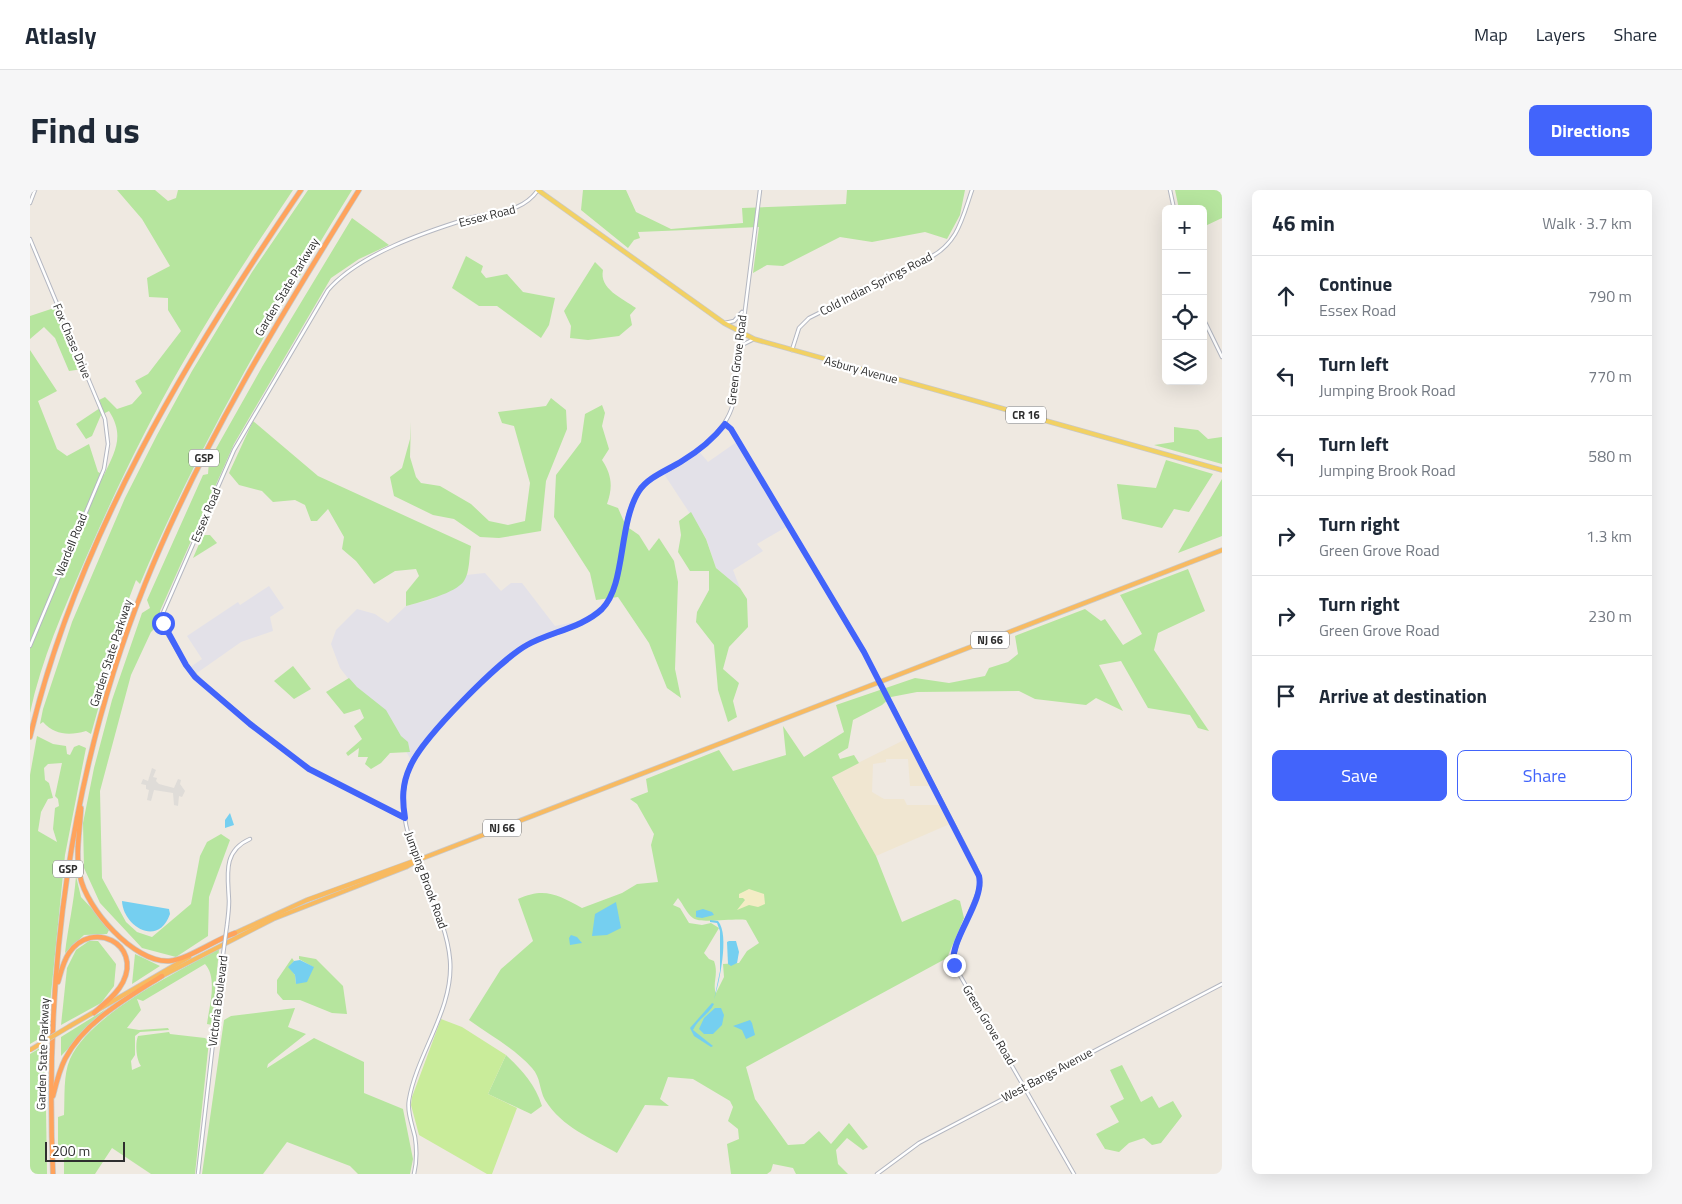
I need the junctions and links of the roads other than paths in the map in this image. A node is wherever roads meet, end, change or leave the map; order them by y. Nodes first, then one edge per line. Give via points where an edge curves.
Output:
1 (35, 190) edge
2 (301, 190) edge
3 (358, 190) edge
4 (538, 190) edge
5 (760, 190) edge
6 (972, 190) edge
7 (1170, 190) edge
8 (30, 203) edge
9 (1173, 205) edge
10 (30, 239) edge
11 (743, 311) junction
12 (724, 323) junction
13 (1207, 326) edge
14 (741, 333) junction
15 (754, 339) junction
16 (740, 346) junction
17 (792, 350) junction
18 (1222, 357) edge
19 (725, 424) junction
20 (108, 444) joint
21 (1222, 470) edge
22 (1222, 550) edge
23 (30, 646) edge
24 (880, 683) junction
25 (30, 737) edge
26 (82, 794) junction
27 (405, 818) junction
28 (250, 839) dead end
29 (418, 860) junction
30 (235, 933) junction
31 (162, 976) junction
32 (146, 983) junction
33 (1222, 984) edge
34 (55, 993) junction
35 (94, 1013) junction
36 (30, 1050) edge
37 (1026, 1086) junction
38 (51, 1105) junction
39 (53, 1174) edge
40 (198, 1174) edge
41 (414, 1174) edge
42 (877, 1174) edge
43 (1074, 1174) edge

1 - 8 street
2 - 25 highway via 212,325 137,461 67,616
3 - 26 highway, Garden State Parkway / GSP via 261,351 173,521 121,649
4 - 12 main road, Asbury Avenue / CR 16
4 - 27 street, Essex Road via 517,209 463,220 370,257 346,272 328,290 234,450 163,613 166,631 186,665 202,683 309,769
5 - 11 street, Green Grove Road
6 - 17 street, Cold Indian Springs Road via 955,235 947,246 809,318 799,328
7 - 9 street
10 - 20 street, Fox Chase Drive via 102,412
11 - 12 street via 734,321
11 - 14 street, Green Grove Road
12 - 14 main road, Asbury Avenue / CR 16
13 - 18 street
14 - 15 main road, Asbury Avenue / CR 16
14 - 16 street, Green Grove Road
15 - 16 street
15 - 17 main road, Asbury Avenue / CR 16
16 - 19 street, Green Grove Road via 733,406
17 - 21 main road, Asbury Avenue / CR 16
19 - 24 street, Green Grove Road via 849,626
19 - 27 street, Jumping Brook Road via 690,456 638,492 626,525 614,589 602,608 585,620 530,643 514,654 431,736 413,760 403,785
20 - 23 street, Wardell Road via 104,469
22 - 24 highway, NJ 66
24 - 29 highway, NJ 66
24 - 37 street, Green Grove Road via 979,876 978,892 953,960 962,983
26 - 30 highway via 78,863 82,885 94,908 129,946 150,958 170,961
26 - 34 highway, Garden State Parkway / GSP via 67,878
27 - 29 street, Jumping Brook Road
28 - 40 street, Victoria Boulevard, bridge via 237,847 228,862 227,925
29 - 30 highway, NJ 66 via 307,900
29 - 31 highway, NJ 66 via 266,923
29 - 41 street, Jumping Brook Road via 442,922 450,964 446,996 408,1102 417,1153
30 - 32 highway, NJ 66
31 - 32 highway, NJ 66
31 - 38 highway via 114,1008 74,1045 62,1064
32 - 35 highway, NJ 66
33 - 37 street, West Bangs Avenue
34 - 35 highway via 65,962 75,946 94,937 111,940 126,958 125,976 116,993
34 - 38 highway, Garden State Parkway / GSP
35 - 36 highway, NJ 66, bridge
37 - 42 street, West Bangs Avenue via 919,1143
37 - 43 street, Green Grove Road
38 - 39 highway, Garden State Parkway / GSP

